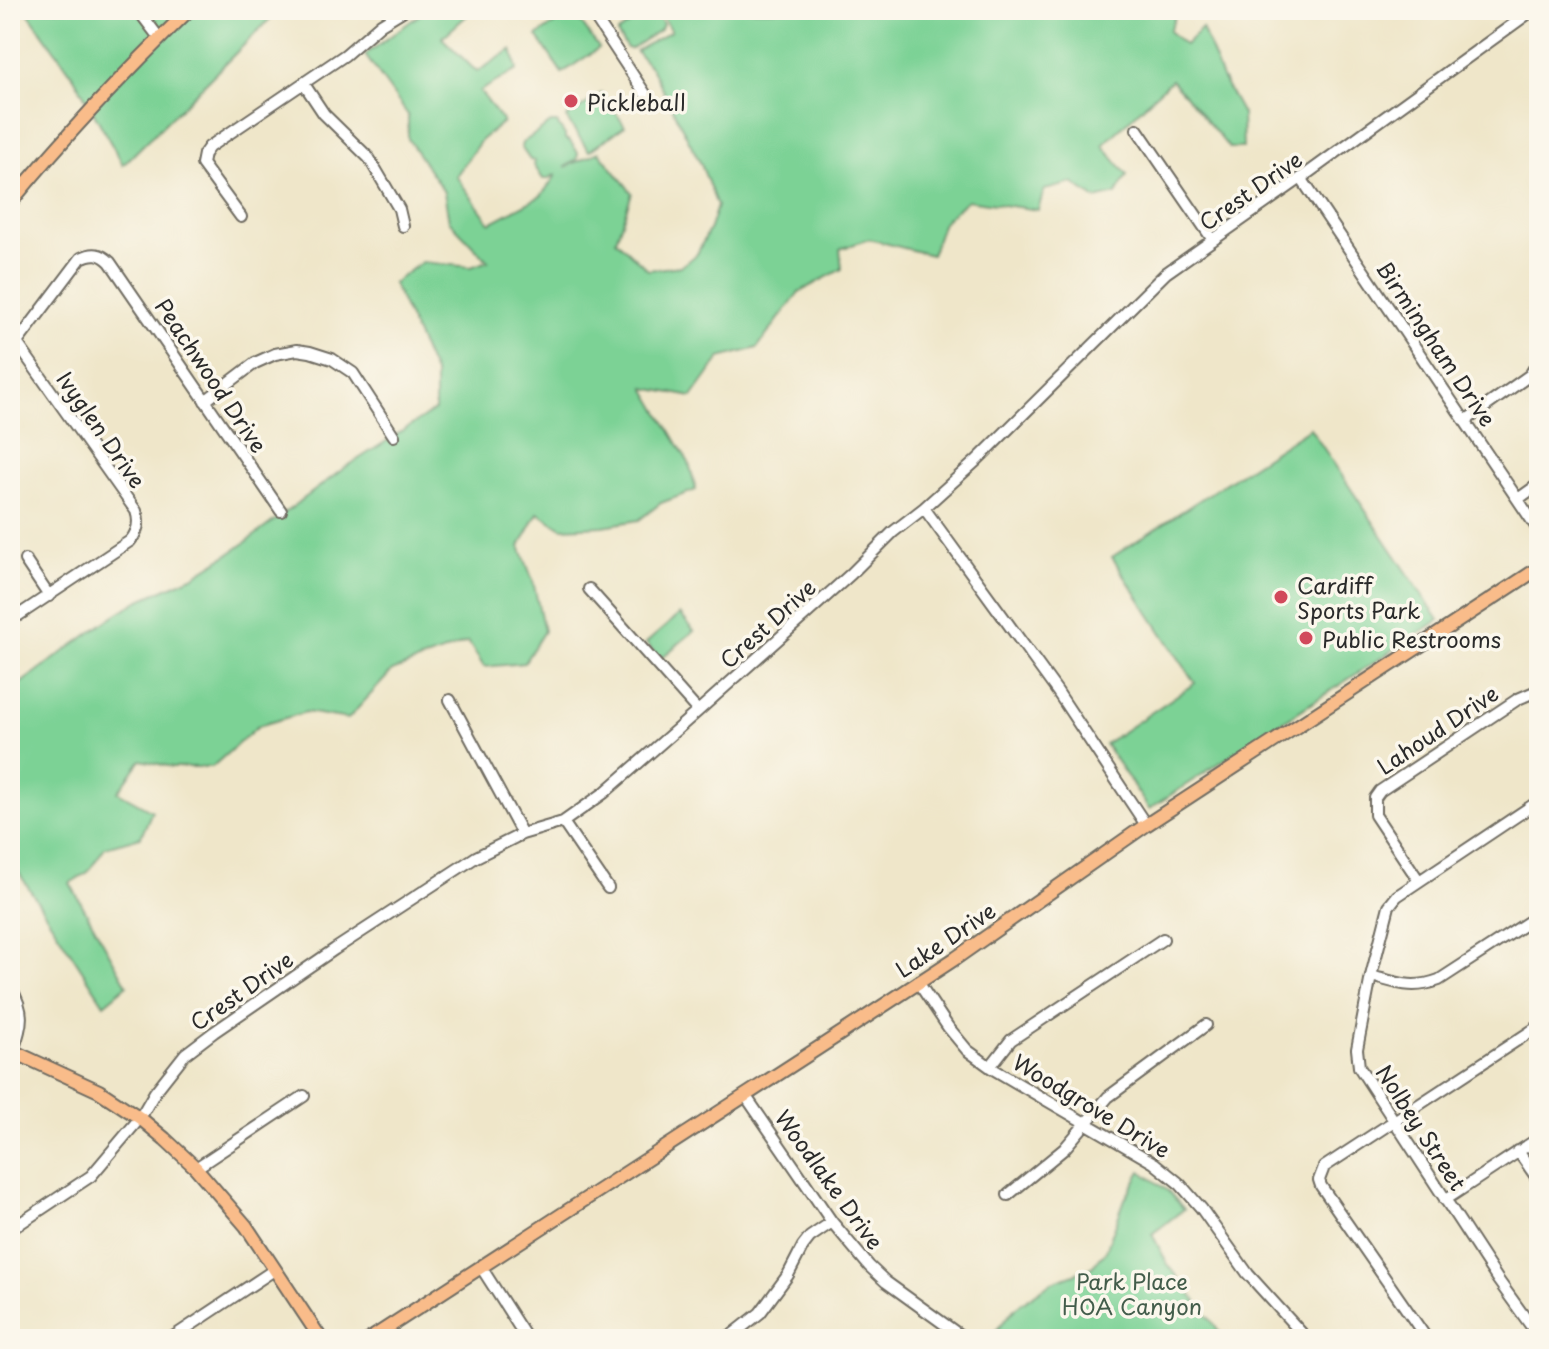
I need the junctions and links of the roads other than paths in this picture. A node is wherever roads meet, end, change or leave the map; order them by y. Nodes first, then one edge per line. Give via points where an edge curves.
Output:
1 (138, 10) edge
2 (189, 10) edge
3 (404, 10) edge
4 (590, 10) edge
5 (1533, 10) edge
6 (160, 39) junction
7 (304, 84) junction
8 (646, 95) dead end
9 (1137, 129) dead end
10 (1301, 178) junction
11 (10, 203) edge
12 (241, 217) dead end
13 (403, 226) dead end
14 (1213, 240) junction
15 (13, 347) edge
16 (1539, 355) edge
17 (205, 401) junction
18 (1465, 421) junction
19 (394, 436) dead end
20 (1539, 484) edge
21 (1518, 499) junction
22 (924, 508) junction
23 (281, 511) dead end
24 (1539, 531) edge
25 (25, 560) dead end
26 (1539, 568) edge
27 (589, 589) dead end
28 (49, 596) junction
29 (10, 621) edge
30 (1539, 690) edge
31 (450, 700) dead end
32 (698, 711) junction
33 (1539, 801) edge
34 (563, 822) junction
35 (1146, 825) junction
36 (522, 834) junction
37 (1419, 881) junction
38 (608, 888) dead end
39 (1539, 915) edge
40 (1163, 939) dead end
41 (1371, 976) junction
42 (918, 982) junction
43 (10, 986) edge
44 (1206, 1025) dead end
45 (1539, 1026) edge
46 (11, 1050) edge
47 (990, 1067) junction
48 (745, 1095) junction
49 (304, 1096) dead end
50 (140, 1118) junction
51 (1394, 1122) junction
52 (1085, 1124) junction
53 (1539, 1138) edge
54 (1518, 1151) junction
55 (196, 1168) junction
56 (1539, 1181) edge
57 (1008, 1195) dead end
58 (1445, 1200) junction
59 (832, 1222) junction
60 (10, 1230) edge
61 (481, 1267) junction
62 (274, 1270) junction
63 (948, 1327) junction
64 (1539, 1337) edge
65 (170, 1339) edge
66 (321, 1339) edge
67 (370, 1339) edge
68 (527, 1339) edge
69 (727, 1339) edge
70 (939, 1339) edge
71 (965, 1339) edge
72 (1307, 1339) edge
73 (1427, 1339) edge

1 - 6 street
2 - 6 main road
3 - 7 street
4 - 8 street
5 - 10 street, Crest Drive
6 - 11 main road
7 - 12 street via 204,154 202,164
7 - 13 street via 324,114 369,158 399,209
9 - 14 street
10 - 14 street, Crest Drive
10 - 18 street, Birmingham Drive
14 - 22 street, Crest Drive via 1166,273
15 - 17 street, Peachwood Drive via 81,258 97,254 110,262
15 - 28 street, Ivyglen Drive via 139,520 130,541
16 - 18 street via 1530,375
17 - 19 street via 265,358 310,352 353,373
17 - 23 street, Peachwood Drive
18 - 21 street, Birmingham Drive
20 - 21 street
21 - 24 street, Birmingham Drive
22 - 32 street, Crest Drive
22 - 35 street
25 - 28 street
26 - 35 main road, Lake Drive
27 - 32 street
28 - 29 street
30 - 37 street, Lahoud Drive via 1518,699 1375,798 1375,815
31 - 36 street
32 - 34 street, Crest Drive
33 - 37 street, Nolbey Street
34 - 36 street, Crest Drive
34 - 38 street
35 - 42 main road, Lake Drive
36 - 50 street, Crest Drive via 476,857 194,1047 171,1070
37 - 41 street, Nolbey Street via 1389,906
39 - 41 street via 1426,985
40 - 47 street via 1011,1040
41 - 51 street, Nolbey Street via 1357,1049 1359,1067
42 - 47 street, Woodgrove Drive via 967,1050
42 - 48 main road, Lake Drive
43 - 46 street via 22,1019
44 - 52 street via 1108,1097
45 - 51 street
46 - 50 main road via 99,1091
47 - 52 street, Woodgrove Drive
48 - 59 street, Woodlake Drive
48 - 61 main road, Lake Drive
49 - 55 street
50 - 55 main road
50 - 60 street, Crest Drive via 91,1176
51 - 58 street, Nolbey Street
51 - 73 street via 1324,1167 1319,1180
52 - 57 street via 1064,1149
52 - 72 street, Woodgrove Drive via 1180,1184 1248,1274
53 - 54 street
54 - 56 street
54 - 58 street
55 - 62 main road via 246,1226
58 - 64 street, Nolbey Street
59 - 63 street, Woodlake Drive via 884,1280
59 - 69 street via 810,1237 760,1313
61 - 67 main road, Lake Drive
61 - 68 street
62 - 65 street
62 - 66 main road
63 - 70 street
63 - 71 street, Woodlake Drive

